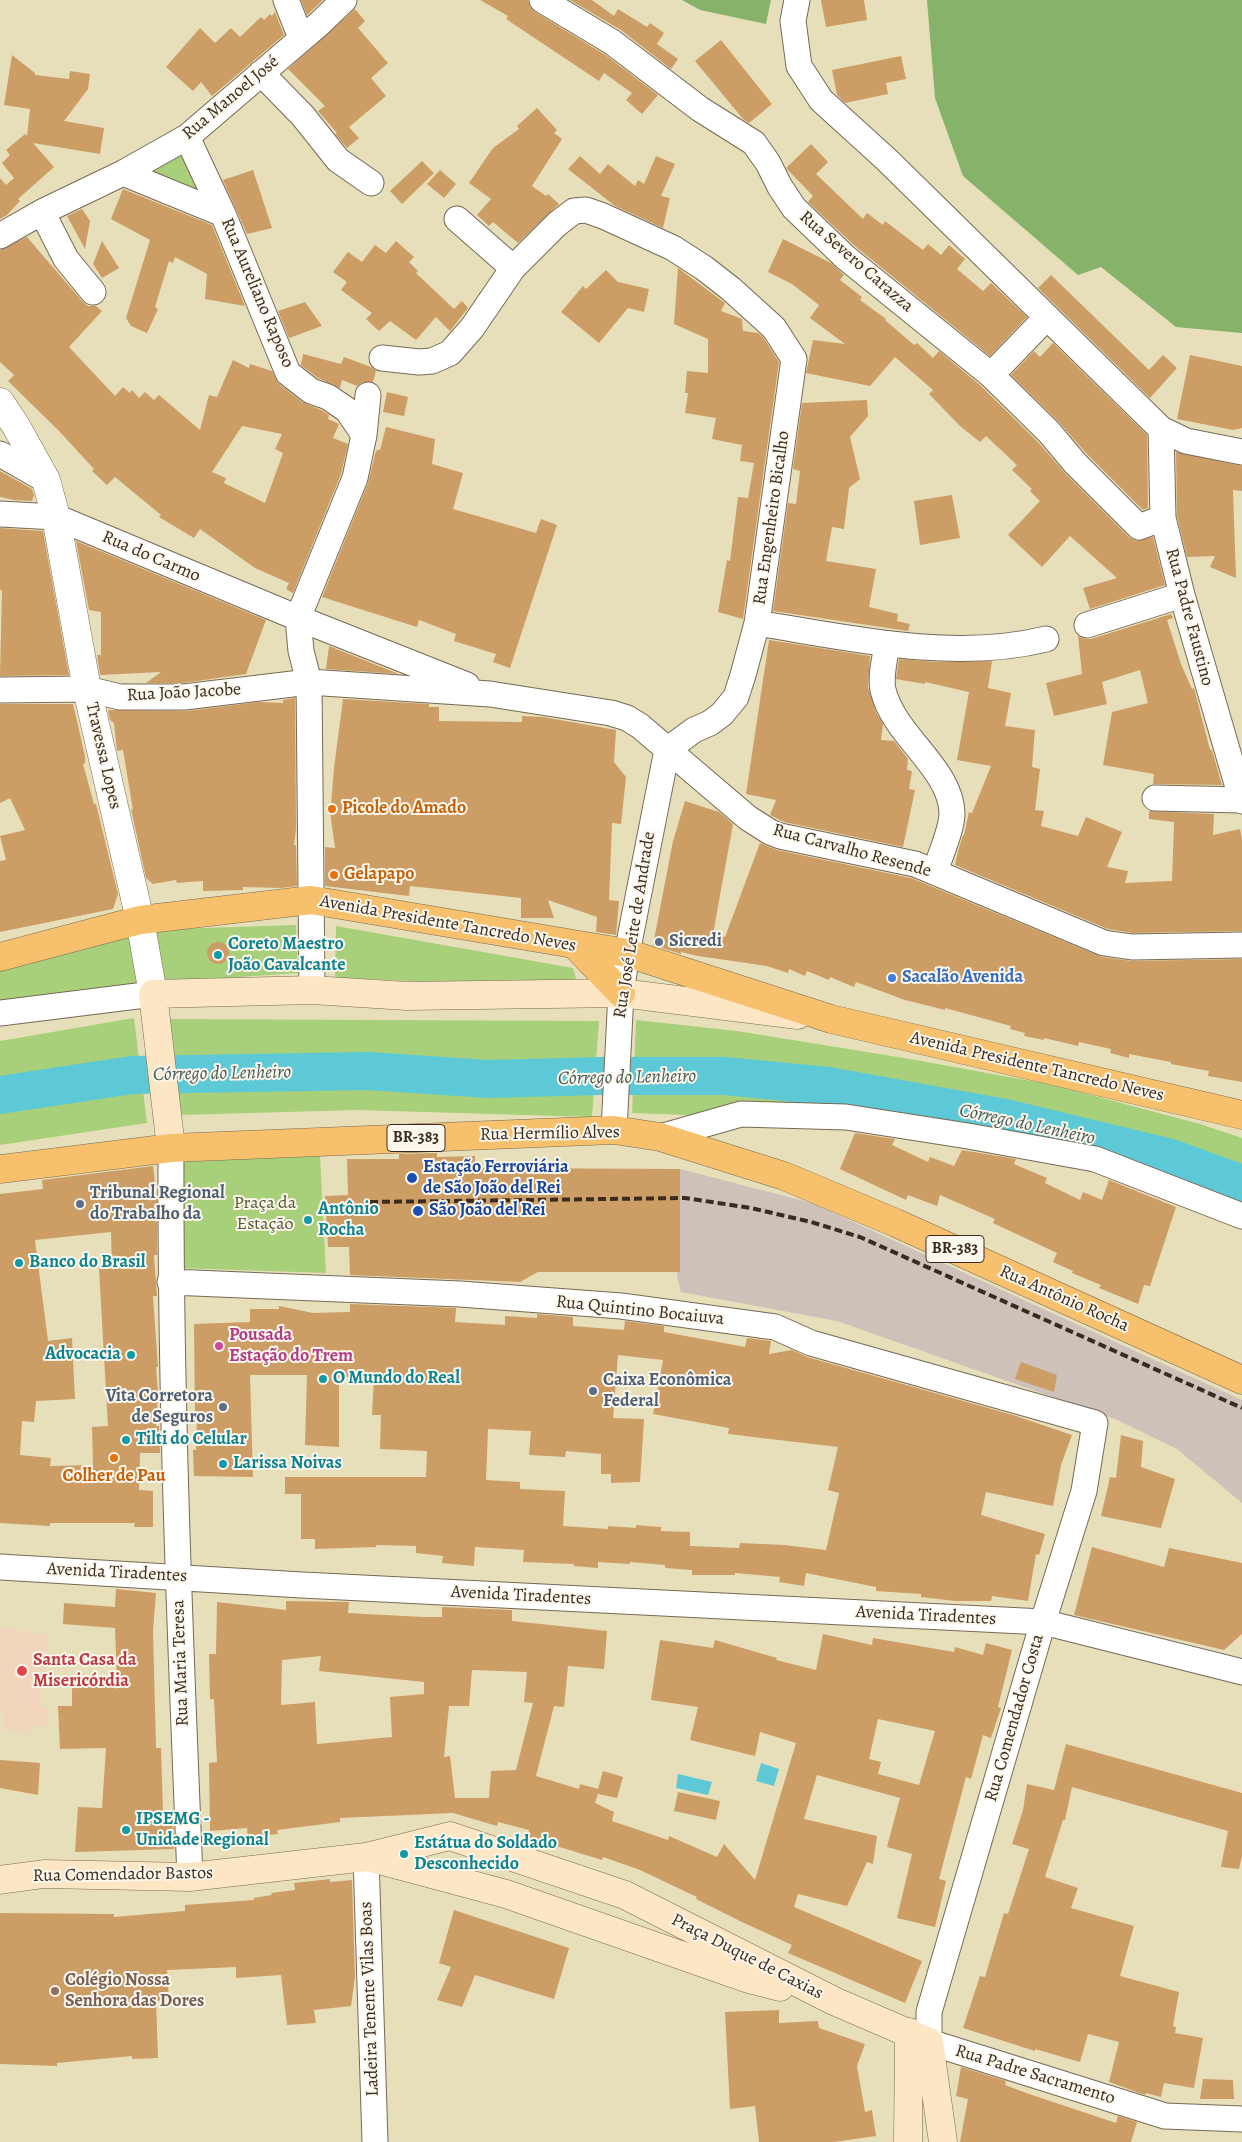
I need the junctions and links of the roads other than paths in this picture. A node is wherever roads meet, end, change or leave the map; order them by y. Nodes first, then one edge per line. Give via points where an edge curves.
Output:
1 (286, 0) edge
2 (344, 0) edge
3 (542, 0) edge
4 (796, 0) edge
5 (301, 38) junction
6 (261, 73) junction
7 (187, 137) junction
8 (123, 173) junction
9 (371, 183) dead end
10 (42, 212) junction
11 (223, 214) junction
12 (457, 219) dead end
13 (0, 236) edge
14 (512, 268) junction
15 (93, 292) dead end
16 (1047, 317) junction
17 (382, 358) dead end
18 (991, 375) junction
19 (368, 395) dead end
20 (0, 402) edge
21 (1162, 429) junction
22 (364, 435) junction
23 (1242, 452) edge
24 (0, 454) edge
25 (46, 480) junction
26 (0, 514) edge
27 (56, 517) junction
28 (1163, 518) junction
29 (1182, 595) junction
30 (298, 618) junction
31 (757, 623) junction
32 (1087, 625) dead end
33 (1046, 639) dead end
34 (887, 644) junction
35 (309, 682) junction
36 (87, 689) junction
37 (0, 690) edge
38 (490, 694) junction
39 (667, 750) junction
40 (1155, 798) dead end
41 (1242, 801) edge
42 (935, 872) junction
43 (311, 900) junction
44 (140, 920) junction
45 (1242, 945) edge
46 (576, 946) junction
47 (627, 953) junction
48 (0, 957) edge
49 (312, 990) junction
50 (620, 997) junction
51 (154, 1002) junction
52 (0, 1013) edge
53 (831, 1020) junction
54 (1242, 1115) edge
55 (614, 1130) junction
56 (660, 1138) junction
57 (171, 1148) junction
58 (0, 1169) edge
59 (1242, 1216) edge
60 (170, 1282) junction
61 (1242, 1380) edge
62 (1095, 1423) joint
63 (0, 1567) edge
64 (178, 1576) junction
65 (1043, 1622) junction
66 (1242, 1672) edge
67 (366, 1857) junction
68 (190, 1878) junction
69 (0, 1880) edge
70 (834, 2001) junction
71 (919, 2037) junction
72 (1242, 2118) edge
73 (375, 2142) edge
74 (908, 2142) edge
75 (942, 2142) edge

1 - 5 street
2 - 5 street, Rua Manoel José
3 - 18 street, Rua Severo Carazza via 612,42 700,109 754,143 794,208 845,257
4 - 16 street via 793,21 799,66 821,100
5 - 6 street, Rua Manoel José
6 - 7 street, Rua Manoel José
6 - 9 street via 303,116 338,160
7 - 8 street, Rua Manoel José
7 - 11 street, Rua Aureliano Raposo
8 - 10 street, Rua Manoel José
8 - 11 street
10 - 13 street, Rua Manoel José
10 - 15 street via 66,259
11 - 22 street, Rua Aureliano Raposo via 288,373 311,391 328,397 347,410
12 - 14 street
14 - 17 street via 450,353 426,362
14 - 31 street, Rua Engenheiro Bicalho via 557,224 574,211 586,210 672,248 704,268 774,328 794,359
16 - 18 street
16 - 21 street
18 - 28 street, Rua Severo Carazza via 1139,527
19 - 22 street
20 - 25 street, Travessa Lopes
21 - 23 street via 1186,442
21 - 28 street, Rua Padre Faustino
22 - 30 street via 354,478
24 - 25 street
25 - 27 street, Travessa Lopes
26 - 27 street, Rua do Carmo
27 - 30 street, Rua do Carmo
27 - 36 street, Travessa Lopes
28 - 29 street, Rua Padre Faustino
29 - 32 street
29 - 41 street, Rua Padre Faustino
30 - 35 street via 301,651
30 - 38 street, Rua do Carmo
31 - 34 street
31 - 39 street, Rua Engenheiro Bicalho via 736,697 715,720 694,730
33 - 34 street via 971,648
34 - 42 street via 882,682 888,706 945,785 951,805 951,822
35 - 36 street, Rua João Jacobe via 184,697 120,697
35 - 38 street, Rua João Jacobe
35 - 43 street
36 - 37 street, Rua João Jacobe
36 - 44 street, Travessa Lopes
38 - 39 street, Rua Carvalho Resende via 622,716 640,726
39 - 42 street, Rua Carvalho Resende via 748,818 775,834 894,859
39 - 47 street, Rua José Leite de Andrade
40 - 41 street
42 - 45 street, Rua Carvalho Resende via 1104,943 1132,947
43 - 44 highway, Avenida Presidente Tancredo Neves
43 - 46 highway, Avenida Presidente Tancredo Neves
43 - 49 street
44 - 48 highway, Avenida Presidente Tancredo Neves
44 - 51 street, Travessa Lopes
46 - 47 highway, Avenida Presidente Tancredo Neves
46 - 50 highway
47 - 50 street, Rua José Leite de Andrade
47 - 53 highway, Avenida Presidente Tancredo Neves
49 - 50 main road, Avenida Presidente Tancredo Neves via 407,996
49 - 51 main road, Avenida Presidente Tancredo Neves
50 - 53 main road, Avenida Presidente Tancredo Neves
50 - 55 street, Rua José Leite de Andrade
51 - 52 street, Avenida Presidente Tancredo Neves
51 - 57 main road
53 - 54 highway, Avenida Presidente Tancredo Neves
55 - 56 highway, Rua Hermílio Alves / BR-383
55 - 57 highway, Rua Hermílio Alves / BR-383
56 - 59 street, Rua Hermílio Alves via 740,1114 846,1117 1095,1159
56 - 61 highway, Rua Antônio Rocha / BR-383 via 784,1176 818,1190
57 - 58 highway, BR-383
57 - 60 street, Rua Maria Teresa
60 - 62 street, Rua Quintino Bocaiuva via 460,1294 621,1306 775,1328 811,1343
60 - 64 street, Rua Maria Teresa
62 - 65 street, Rua Comendador Costa via 1084,1490
63 - 64 street, Avenida Tiradentes
64 - 65 street, Avenida Tiradentes
64 - 68 street, Rua Maria Teresa
65 - 66 street, Avenida Tiradentes
65 - 71 street, Rua Comendador Costa
67 - 68 main road, Rua Comendador Bastos
67 - 70 main road, Praça Duque de Caxias via 506,1894 749,1979
67 - 70 main road, Praça Duque de Caxias via 450,1836 625,1895
67 - 73 street, Ladeira Tenente Vilas Boas
68 - 69 main road, Rua Comendador Bastos via 44,1874
70 - 71 main road, Rua Padre Sacramento
71 - 72 street, Rua Padre Sacramento via 1166,2116
71 - 74 main road
71 - 75 main road

